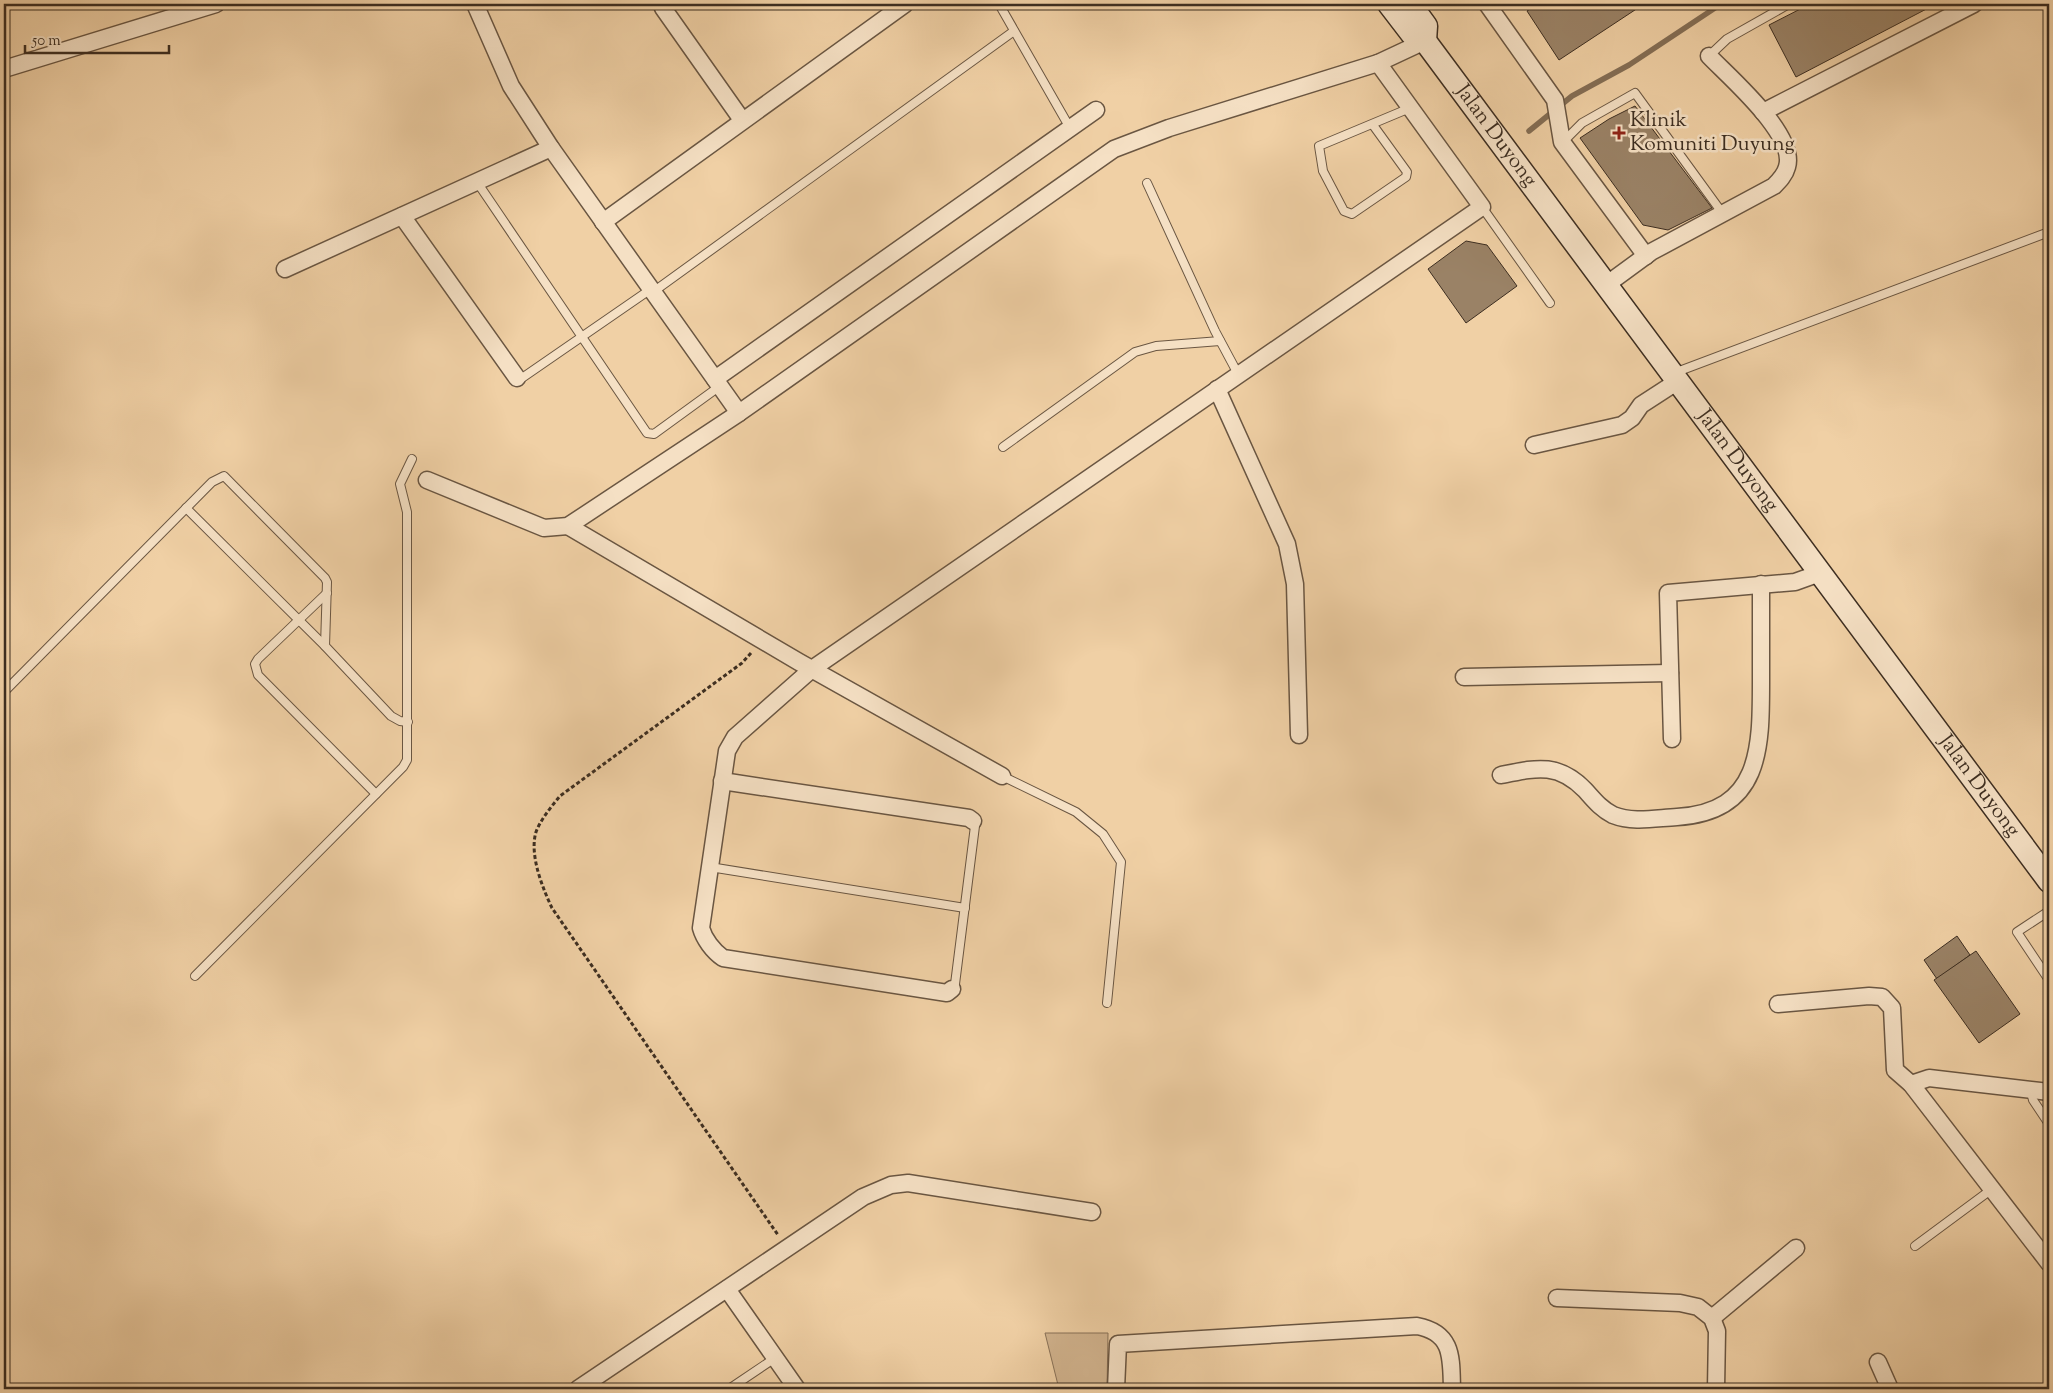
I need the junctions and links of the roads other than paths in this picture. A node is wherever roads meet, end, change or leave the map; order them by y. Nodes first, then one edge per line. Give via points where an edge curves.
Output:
1 (216, 4) edge
2 (474, 4) edge
3 (905, 4) edge
4 (999, 4) edge
5 (1389, 4) edge
6 (1410, 4) edge
7 (1789, 4) edge
8 (1974, 4) edge
9 (1491, 5) edge
10 (663, 8) dead end
11 (1014, 32) junction
12 (1425, 41) junction
13 (1708, 56) joint
14 (1378, 63) junction
15 (4, 69) edge
16 (1410, 108) junction
17 (1096, 110) dead end
18 (1763, 112) junction
19 (742, 120) junction
20 (1373, 125) junction
21 (1070, 128) junction
22 (1562, 142) junction
23 (551, 148) junction
24 (477, 182) junction
25 (1147, 183) dead end
26 (1482, 208) junction
27 (1723, 214) junction
28 (402, 216) junction
29 (603, 222) junction
30 (2049, 232) edge
31 (1646, 256) junction
32 (285, 269) dead end
33 (1606, 285) junction
34 (652, 291) junction
35 (1550, 303) dead end
36 (582, 336) junction
37 (1220, 341) junction
38 (1238, 374) junction
39 (517, 378) joint
40 (1675, 378) junction
41 (717, 382) junction
42 (1217, 388) junction
43 (739, 412) junction
44 (1534, 445) dead end
45 (1003, 448) dead end
46 (412, 459) dead end
47 (427, 480) dead end
48 (186, 508) junction
49 (568, 526) junction
50 (1820, 572) junction
51 (1761, 584) junction
52 (327, 593) junction
53 (299, 620) junction
54 (326, 646) junction
55 (805, 666) junction
56 (1670, 673) junction
57 (1464, 677) dead end
58 (4, 692) edge
59 (408, 722) junction
60 (1299, 736) dead end
61 (1672, 739) dead end
62 (1501, 774) dead end
63 (1002, 776) joint
64 (722, 781) junction
65 (376, 794) junction
66 (973, 821) joint
67 (710, 867) junction
68 (2049, 881) edge
69 (965, 908) junction
70 (2049, 910) edge
71 (195, 976) dead end
72 (2049, 980) edge
73 (952, 989) joint
74 (1108, 1004) dead end
75 (1778, 1004) dead end
76 (1911, 1084) junction
77 (2031, 1092) junction
78 (2049, 1092) edge
79 (2049, 1124) edge
80 (1992, 1189) junction
81 (1092, 1212) dead end
82 (1914, 1246) dead end
83 (1796, 1248) dead end
84 (2049, 1263) edge
85 (727, 1289) junction
86 (1557, 1298) dead end
87 (1712, 1318) junction
88 (775, 1358) junction
89 (1878, 1362) dead end
90 (578, 1389) edge
91 (729, 1389) edge
92 (797, 1389) edge
93 (1116, 1389) edge
94 (1452, 1389) edge
95 (1716, 1389) edge
96 (1890, 1389) edge

1 - 15 street
2 - 23 street via 511,86
3 - 19 street
4 - 11 lane
5 - 12 main road, Jalan Duyong via 1412,34
6 - 12 main road, Jalan Duyong via 1426,26
7 - 13 lane via 1726,40
8 - 18 street
9 - 22 street via 1555,100
10 - 19 street
11 - 21 lane
11 - 34 lane
12 - 14 street
12 - 33 main road, Jalan Duyong
13 - 18 street
14 - 16 street
14 - 43 street via 1169,128 1114,149
16 - 20 lane
16 - 26 street
17 - 21 street
18 - 27 street via 1782,138 1788,166 1774,186
19 - 29 street
20 - 20 lane via 1407,172 1406,177 1352,214 1344,212 1323,171 1319,146
21 - 41 street
22 - 27 lane via 1582,123 1635,92
22 - 31 street
23 - 24 street
23 - 29 street
24 - 28 street
24 - 36 lane
25 - 37 lane
26 - 35 lane
26 - 38 street
27 - 31 street
28 - 32 street
28 - 39 street
29 - 34 street
30 - 40 lane
31 - 33 street
33 - 40 main road, Jalan Duyong
34 - 36 lane
34 - 41 street
36 - 39 lane via 522,378
36 - 41 lane via 648,433 651,434
37 - 38 lane
37 - 45 lane via 1156,346 1134,352
38 - 42 street
40 - 44 street via 1622,425
40 - 50 main road, Jalan Duyong
41 - 43 street
42 - 55 street
42 - 60 street via 1287,544 1295,584
43 - 49 street
46 - 59 lane via 400,484 407,512
47 - 49 street via 544,528
48 - 52 lane via 212,482 220,477 228,478 316,566 327,582
48 - 53 lane
48 - 58 lane
49 - 55 street
50 - 51 street via 1795,582
50 - 68 main road, Jalan Duyong
51 - 56 street via 1668,593
51 - 62 street via 1761,715 1757,757 1745,784 1715,811 1697,816 1628,820 1600,808 1573,778 1557,770 1535,768
52 - 53 lane
52 - 54 lane
53 - 54 lane
53 - 65 lane via 258,659 255,664 258,674
54 - 59 lane via 391,716 400,722
55 - 63 street
55 - 64 street via 735,737 727,751
56 - 57 street
56 - 61 street
59 - 65 lane via 407,760
63 - 74 lane via 1076,812 1103,834 1121,862
64 - 66 street
64 - 67 street
65 - 71 lane
66 - 69 lane
67 - 69 lane
67 - 73 street via 701,928 723,958 947,993
69 - 73 lane
70 - 72 lane via 2017,932
75 - 76 street via 1882,997 1892,1008 1895,1070
76 - 77 street via 1929,1078
76 - 80 street
77 - 78 street
77 - 79 lane
80 - 82 lane
80 - 84 street
81 - 85 street via 908,1183 891,1185 877,1190 818,1227
83 - 87 street
85 - 88 street
85 - 90 street
86 - 87 street via 1680,1303 1698,1308
87 - 95 street via 1717,1331
88 - 91 lane
88 - 92 street
89 - 96 street
93 - 94 street via 1118,1344 1417,1326 1429,1329 1448,1346

